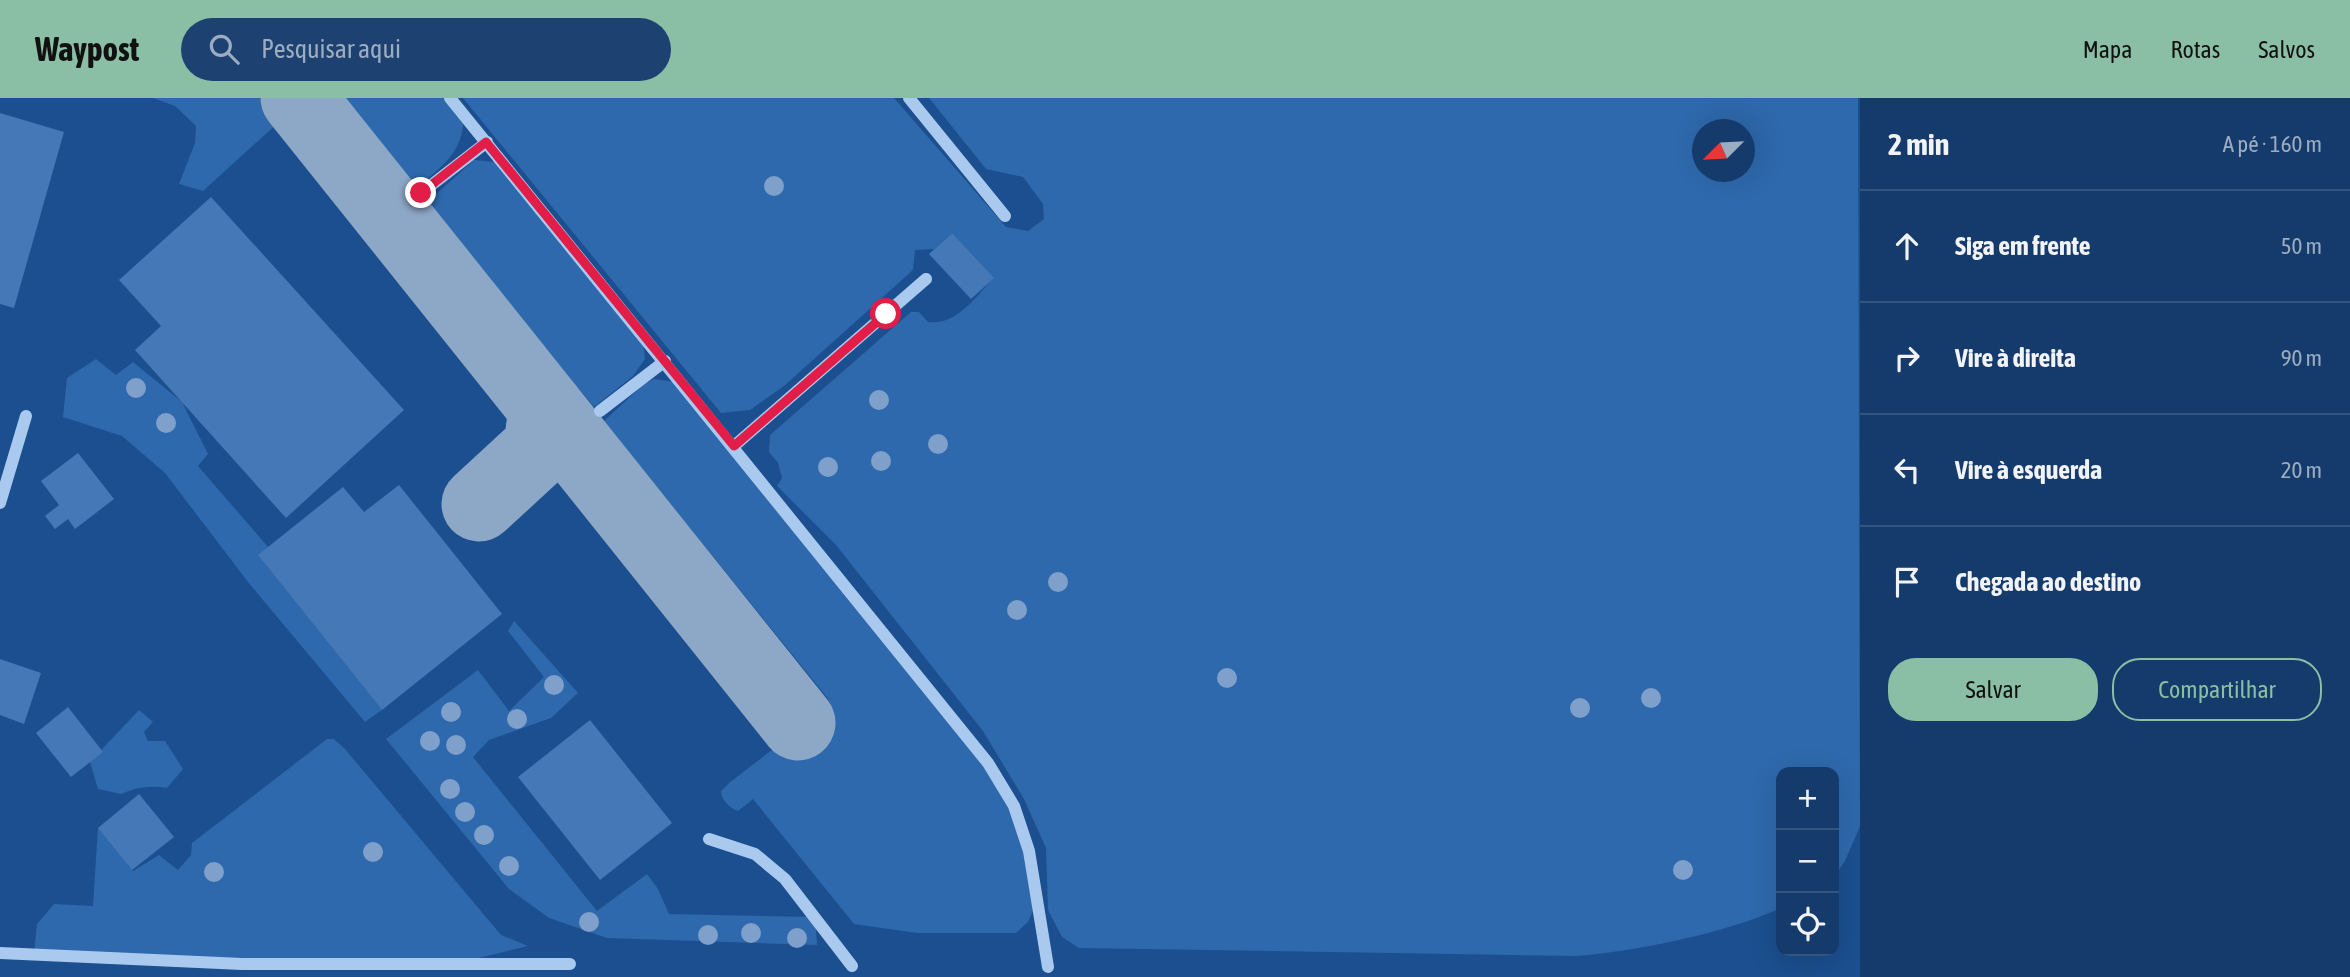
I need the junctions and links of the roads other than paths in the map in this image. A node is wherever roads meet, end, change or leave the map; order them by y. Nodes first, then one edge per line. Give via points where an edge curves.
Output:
1 (450, 98) edge
2 (909, 98) edge
3 (486, 142) junction
4 (421, 193) dead end
5 (1005, 216) dead end
6 (926, 279) dead end
7 (665, 361) junction
8 (600, 411) dead end
9 (26, 416) dead end
10 (734, 446) junction
11 (0, 503) edge
12 (709, 839) dead end
13 (0, 953) edge
14 (570, 964) dead end
15 (852, 966) dead end
16 (1048, 967) dead end

1 - 3 lane
2 - 5 lane
3 - 4 lane
3 - 7 lane
6 - 10 lane
7 - 8 lane
7 - 10 lane
9 - 11 lane
10 - 16 lane via 988,763 1014,806 1029,851
12 - 15 lane via 755,854 785,879
13 - 14 lane via 242,964

